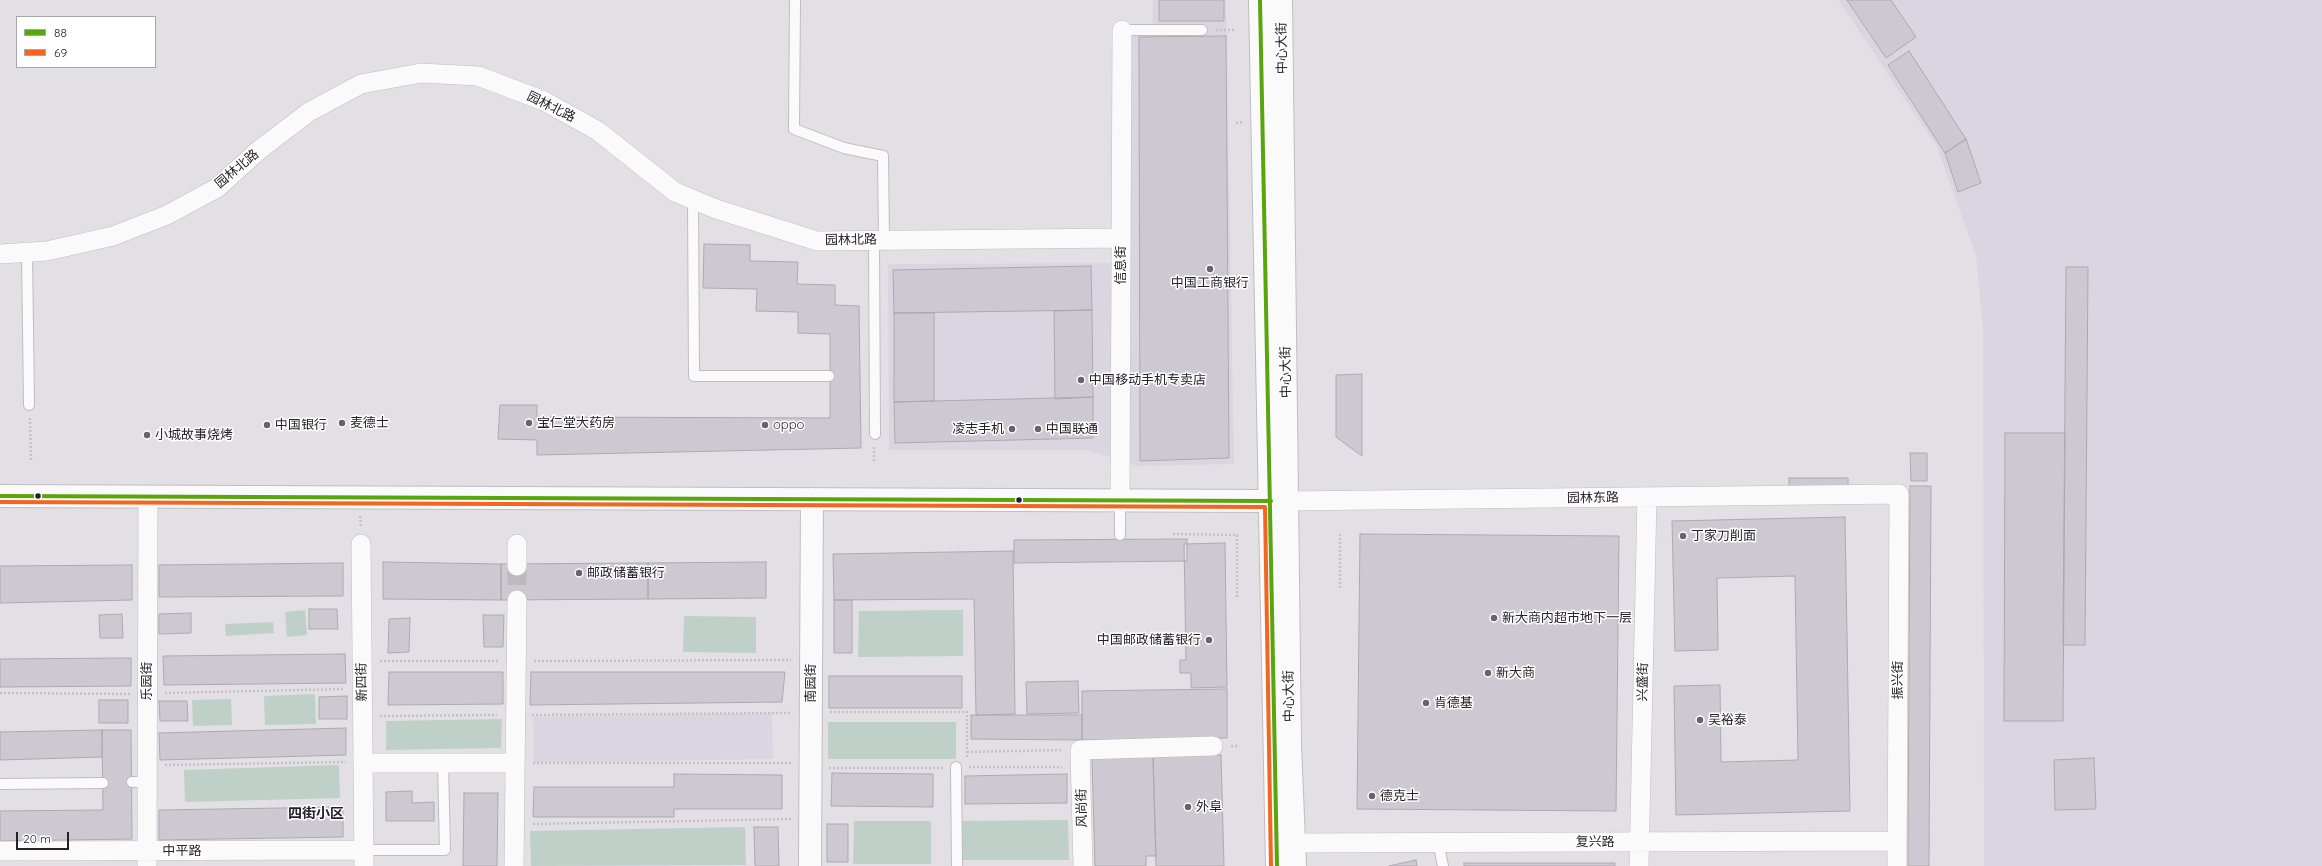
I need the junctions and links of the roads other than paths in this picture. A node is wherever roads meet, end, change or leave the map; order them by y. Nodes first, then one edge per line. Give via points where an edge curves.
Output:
1 (795, 0) edge
2 (1260, 0) edge
3 (1281, 0) edge
4 (1122, 30) joint
5 (1202, 30) road end
6 (693, 200) junction
7 (1121, 238) junction
8 (879, 240) junction
9 (27, 253) junction
10 (0, 254) edge
11 (829, 376) dead end
12 (29, 405) road end
13 (875, 434) dead end
14 (1899, 494) joint
15 (0, 496) edge
16 (148, 496) junction
17 (1648, 497) junction
18 (812, 499) junction
19 (1120, 501) junction
20 (1279, 501) junction
21 (1120, 535) dead end
22 (361, 544) road end
23 (517, 544) dead end
24 (517, 566) tunnel mouth
25 (517, 600) tunnel mouth
26 (1213, 746) dead end
27 (363, 763) junction
28 (515, 763) junction
29 (443, 764) junction
30 (956, 768) road end
31 (103, 783) dead end
32 (0, 784) edge
33 (1897, 841) junction
34 (1438, 842) junction
35 (1640, 842) junction
36 (1294, 843) junction
37 (0, 852) edge
38 (364, 858) edge
39 (147, 859) edge
40 (514, 866) edge
41 (810, 866) edge
42 (957, 866) edge
43 (1083, 866) edge
44 (1277, 866) edge
45 (1295, 866) edge
46 (1443, 866) edge
47 (1639, 866) edge
48 (1897, 866) edge

1 - 8 lane via 794,129 844,148 883,156
2 - 20 main road, 中心大街
3 - 20 main road, 中心大街
4 - 5 lane
4 - 7 street, 信息街
6 - 8 street, 园林北路 via 817,241
6 - 9 street, 园林北路 via 675,192 598,131 544,101 478,76 421,73 361,84 308,112 259,150 217,188 167,215 113,236 47,252
6 - 11 lane via 694,376
7 - 8 street, 园林北路
7 - 19 street, 信息街
8 - 13 lane
9 - 10 street, 园林北路
9 - 12 lane
14 - 17 street, 园林东路
14 - 33 street, 振兴街
15 - 16 main road
16 - 18 main road
16 - 39 street, 乐园街 via 147,694 142,776
17 - 20 street, 园林东路
17 - 35 street, 兴盛街
18 - 19 main road
18 - 41 main road, 南园街
19 - 20 main road
19 - 21 lane
20 - 36 main road, 中心大街
20 - 44 main road, 中心大街
22 - 27 street, 新四街
23 - 24 street
25 - 28 street
26 - 43 street, 风尚街 via 1080,758
27 - 29 street
27 - 38 street, 新四街
28 - 29 street
28 - 40 street
29 - 38 lane via 445,850
30 - 42 lane
31 - 32 lane
33 - 35 street, 复兴路
33 - 48 street, 振兴街
34 - 35 street, 复兴路
34 - 36 street, 复兴路
34 - 46 lane
35 - 47 street, 兴盛街
36 - 45 main road, 中心大街
37 - 39 street, 中平路
38 - 39 street, 中平路

